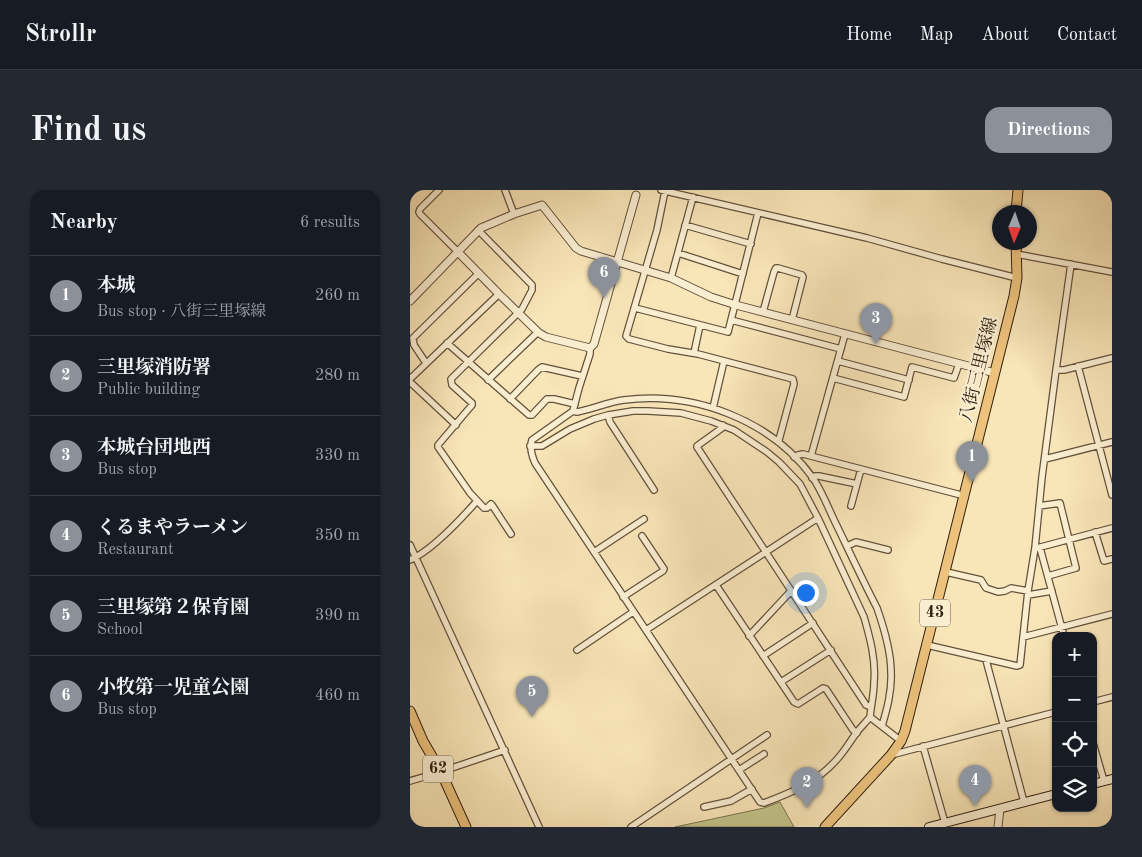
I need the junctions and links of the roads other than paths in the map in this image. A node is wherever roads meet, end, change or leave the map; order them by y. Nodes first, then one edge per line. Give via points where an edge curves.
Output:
1 (439, 190) edge
2 (505, 190) edge
3 (1018, 190) edge
4 (663, 191) edge
5 (637, 192) edge
6 (692, 197) junction
7 (1017, 205) edge
8 (758, 213) junction
9 (514, 214) junction
10 (685, 225) junction
11 (478, 230) junction
12 (751, 244) junction
13 (1016, 250) edge
14 (458, 252) junction
15 (678, 253) junction
16 (1016, 254) junction
17 (617, 263) junction
18 (1071, 264) junction
19 (645, 271) junction
20 (1112, 272) edge
21 (479, 274) junction
22 (743, 274) junction
23 (671, 278) junction
24 (1017, 278) junction
25 (499, 294) junction
26 (410, 300) edge
27 (736, 305) junction
28 (635, 308) junction
29 (763, 312) junction
30 (518, 313) junction
31 (731, 320) junction
32 (792, 320) junction
33 (700, 325) junction
34 (538, 332) junction
35 (845, 334) junction
36 (447, 343) junction
37 (590, 348) junction
38 (841, 349) junction
39 (694, 353) junction
40 (1112, 358) edge
41 (724, 361) junction
42 (838, 361) junction
43 (468, 362) junction
44 (426, 363) junction
45 (959, 364) junction
46 (1078, 366) junction
47 (1056, 370) junction
48 (995, 373) junction
49 (582, 376) junction
50 (833, 378) junction
51 (488, 380) junction
52 (908, 380) junction
53 (410, 381) edge
54 (510, 398) junction
55 (575, 404) junction
56 (713, 408) junction
57 (573, 411) junction
58 (608, 415) junction
59 (456, 425) junction
60 (723, 426) junction
61 (778, 442) junction
62 (1112, 442) edge
63 (530, 446) junction
64 (1099, 446) junction
65 (810, 456) junction
66 (794, 457) junction
67 (1045, 459) junction
68 (861, 469) junction
69 (812, 478) junction
70 (857, 484) junction
71 (654, 490) dead end
72 (965, 496) junction
73 (1112, 496) edge
74 (477, 501) junction
75 (852, 506) dead end
76 (1040, 506) junction
77 (818, 518) junction
78 (644, 519) dead end
79 (1112, 528) edge
80 (1095, 532) junction
81 (511, 534) dead end
82 (642, 536) dead end
83 (1070, 540) junction
84 (410, 545) edge
85 (847, 546) junction
86 (1038, 548) junction
87 (888, 550) dead end
88 (766, 551) junction
89 (594, 552) junction
90 (413, 559) edge
91 (1112, 560) edge
92 (946, 572) junction
93 (1048, 576) junction
94 (716, 585) junction
95 (791, 590) junction
96 (1052, 591) junction
97 (1028, 593) junction
98 (624, 597) junction
99 (633, 612) junction
100 (1112, 614) edge
101 (813, 623) junction
102 (1062, 627) junction
103 (646, 630) junction
104 (1063, 632) edge
105 (749, 636) junction
106 (1023, 637) junction
107 (927, 645) junction
108 (577, 650) dead end
109 (830, 650) junction
110 (763, 656) junction
111 (986, 660) junction
112 (780, 682) junction
113 (1112, 697) edge
114 (1097, 701) edge
115 (871, 707) junction
116 (410, 711) edge
117 (1052, 713) edge
118 (870, 717) junction
119 (1004, 725) junction
120 (882, 726) junction
121 (856, 733) junction
122 (767, 736) dead end
123 (901, 741) junction
124 (924, 746) junction
125 (505, 750) junction
126 (764, 754) dead end
127 (891, 755) junction
128 (1097, 757) edge
129 (732, 759) junction
130 (739, 770) junction
131 (441, 772) junction
132 (1112, 779) edge
133 (410, 781) edge
134 (1104, 781) junction
135 (1097, 783) edge
136 (752, 789) junction
137 (1052, 795) edge
138 (1024, 802) junction
139 (704, 807) dead end
140 (1000, 809) junction
141 (945, 822) junction
142 (466, 827) edge
143 (538, 827) edge
144 (631, 827) edge
145 (825, 827) edge
146 (929, 827) edge
147 (998, 827) edge

1 - 14 street via 419,212
2 - 9 street
3 - 7 main road
4 - 6 street
4 - 19 street via 657,230
5 - 17 street
6 - 8 street
6 - 10 street
8 - 12 street
8 - 24 street
9 - 11 street
9 - 17 street via 542,205 576,248
10 - 12 street
10 - 15 street
11 - 14 street
11 - 30 street via 532,285
12 - 22 street
13 - 16 main road, 八街三里塚線 / 43
14 - 21 street
14 - 26 street
15 - 22 street
15 - 23 street
16 - 18 street
16 - 24 main road, 八街三里塚線 / 43
17 - 19 street
17 - 37 street via 594,344
18 - 20 street
18 - 47 street
19 - 23 street
19 - 28 street
21 - 25 street
21 - 44 street via 413,338
22 - 27 street
23 - 27 street
24 - 48 main road, 八街三里塚線 / 43
25 - 30 street
25 - 36 street
27 - 29 street
27 - 31 street
28 - 33 street
28 - 39 street via 626,334 629,339
29 - 32 street
29 - 32 street via 778,268 803,277
30 - 34 street
30 - 43 street
31 - 33 street via 728,332
31 - 38 street
32 - 35 street
33 - 39 street
34 - 37 street
34 - 51 street
35 - 38 street
35 - 45 street
36 - 43 street
36 - 44 street
37 - 49 street
38 - 42 street
39 - 41 street
40 - 46 street
41 - 56 street
41 - 61 street via 794,380
42 - 50 street
42 - 52 street
43 - 51 street
43 - 59 street via 451,379 452,385 472,403
44 - 53 street
45 - 48 street
45 - 52 street via 954,378 912,368
46 - 47 street
46 - 64 street
47 - 67 street
48 - 72 main road, 八街三里塚線 / 43
49 - 54 street via 542,367
49 - 55 street
50 - 52 street via 904,397
50 - 65 street
51 - 54 street
53 - 59 street
54 - 55 street via 530,416 547,399
55 - 57 street
56 - 57 street via 648,398
56 - 61 street via 733,415
57 - 63 street via 534,438
58 - 60 street via 662,411 696,416
58 - 63 street via 577,426 542,446
58 - 71 street
59 - 74 street via 438,447
60 - 77 street via 756,443 779,462 800,484
60 - 88 street via 697,447
61 - 66 street
62 - 64 street
63 - 89 street via 535,463
64 - 67 street
64 - 73 street
65 - 66 street via 801,454
65 - 68 street
66 - 69 street
67 - 76 street
68 - 70 street
68 - 72 street
69 - 70 street via 819,476
69 - 85 street
70 - 75 street
72 - 92 main road, 八街三里塚線 / 43
74 - 81 street via 485,508 491,504
74 - 90 street via 438,540
76 - 83 street via 1060,504
76 - 86 street
77 - 88 street
77 - 115 street via 864,617 873,656
78 - 89 street
79 - 80 street
80 - 83 street
80 - 91 street via 1104,561
82 - 98 street via 664,569
83 - 86 street
83 - 93 street via 1076,568
84 - 90 street
85 - 87 street via 856,542
85 - 120 street via 877,608 885,634 892,674
86 - 93 street
86 - 97 street
88 - 94 street
88 - 95 street
89 - 98 street
90 - 125 street
92 - 97 street via 981,580 986,588 998,592 1011,588
92 - 107 main road, 八街三里塚線 / 43
93 - 96 street
94 - 103 street
94 - 105 street
95 - 101 street
95 - 105 street
96 - 97 street
96 - 102 street
97 - 106 street
98 - 99 street
99 - 103 street
99 - 108 street
100 - 102 street
101 - 109 street
101 - 110 street
102 - 104 street
102 - 106 street
103 - 129 street
105 - 110 street
106 - 111 street via 1020,665
107 - 111 street
107 - 123 main road, 八街三里塚線 / 43
109 - 112 street
109 - 115 street via 866,705
110 - 112 street
111 - 119 street
112 - 121 street via 796,704 826,689
113 - 114 street
115 - 118 street
116 - 131 main road, 62
117 - 119 street
118 - 120 street
118 - 121 street
119 - 124 street
119 - 138 street
120 - 123 street
121 - 136 street via 838,759 806,786 764,803
122 - 129 street
123 - 127 main road, 八街三里塚線 / 43
124 - 127 street
124 - 141 street
125 - 131 street
125 - 143 street
126 - 130 street
127 - 145 main road, 八街三里塚線 / 43
128 - 134 street
129 - 130 street
129 - 144 street
130 - 136 street
131 - 133 street
131 - 142 main road, 62
132 - 134 main road
134 - 135 main road
136 - 139 street via 731,801
137 - 138 main road
138 - 140 main road
140 - 141 main road
140 - 147 street
141 - 146 main road

